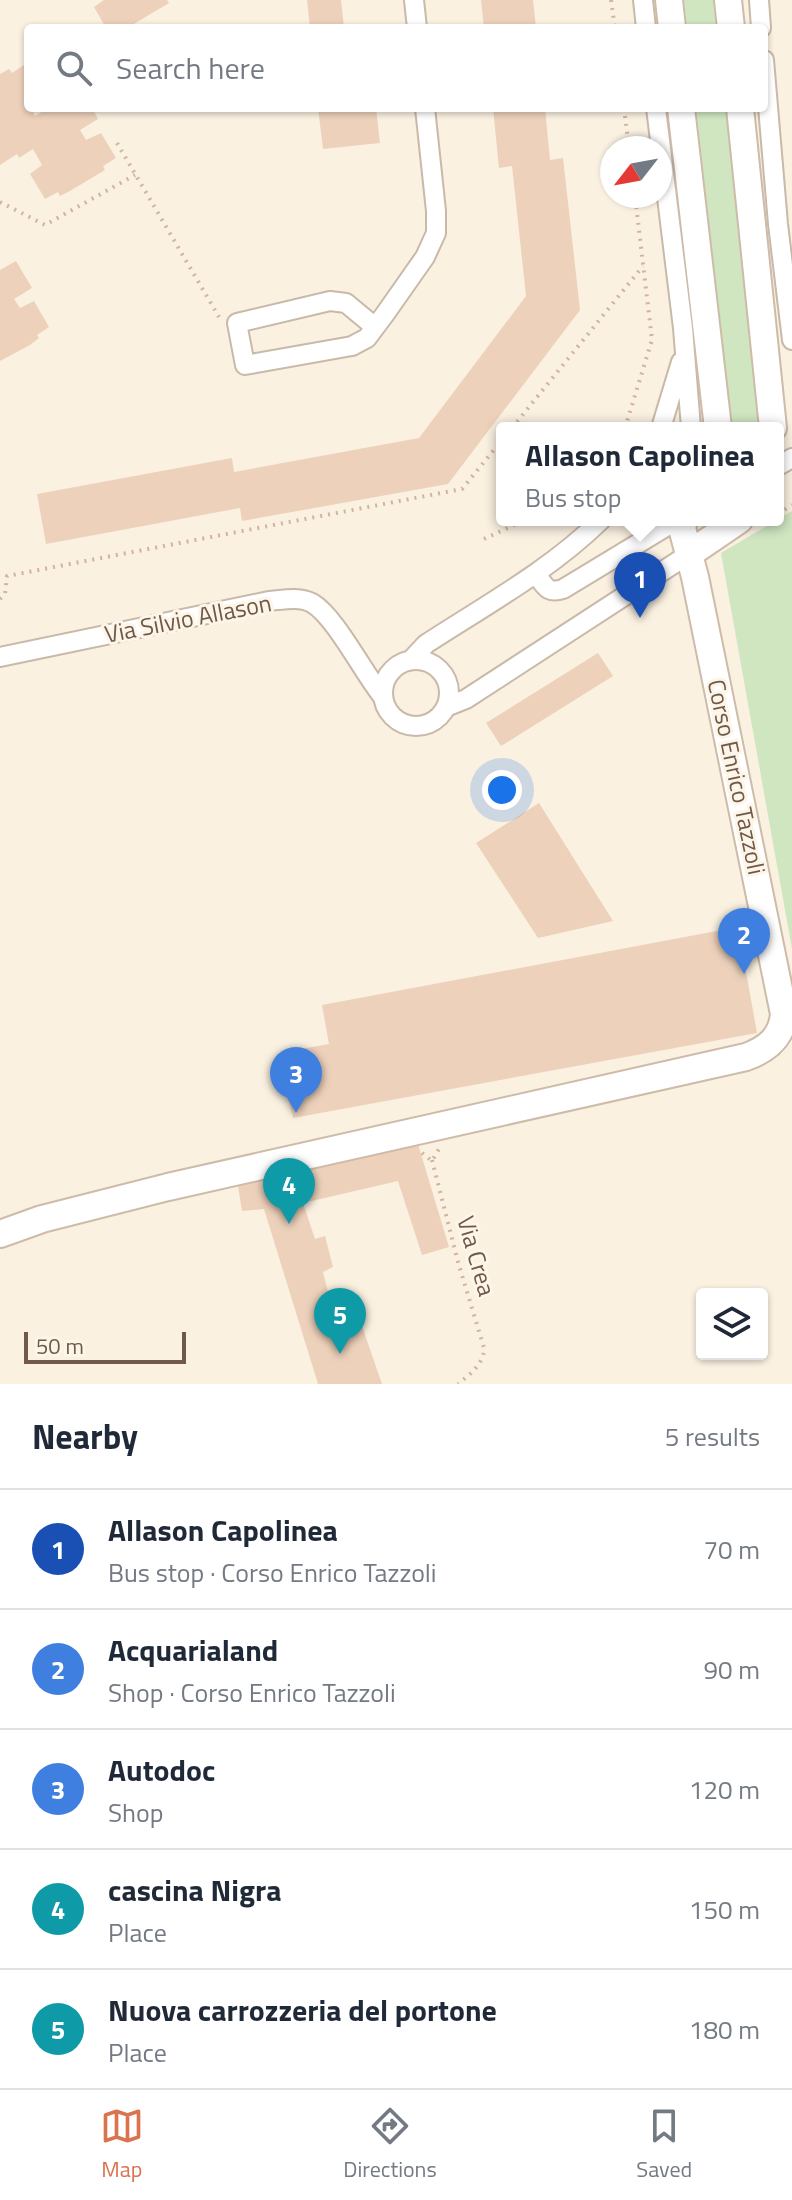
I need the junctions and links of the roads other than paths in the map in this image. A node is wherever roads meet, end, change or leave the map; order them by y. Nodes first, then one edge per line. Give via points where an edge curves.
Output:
1 (414, 0) edge
2 (643, 0) edge
3 (669, 0) edge
4 (728, 0) edge
5 (759, 0) edge
6 (417, 24) edge
7 (646, 24) edge
8 (672, 24) edge
9 (731, 24) edge
10 (761, 24) edge
11 (768, 107) edge
12 (425, 112) edge
13 (656, 112) edge
14 (681, 112) edge
15 (740, 112) edge
16 (778, 224) junction
17 (792, 253) edge
18 (375, 327) junction
19 (792, 340) edge
20 (685, 348) junction
21 (663, 422) edge
22 (691, 422) edge
23 (717, 422) edge
24 (772, 422) edge
25 (595, 526) edge
26 (667, 526) edge
27 (682, 526) edge
28 (730, 526) edge
29 (689, 554) junction
30 (536, 574) junction
31 (352, 653) junction
32 (0, 657) edge
33 (412, 659) junction
34 (389, 671) junction
35 (383, 697) junction
36 (446, 707) junction
37 (0, 1234) edge

1 - 6 street
2 - 7 street
3 - 8 street
4 - 9 street
5 - 10 street
11 - 16 street
12 - 18 street via 436,233
13 - 20 street
14 - 23 street
15 - 24 street
16 - 17 street
16 - 19 street
18 - 18 street via 346,303 330,301 237,323 245,365 352,346
20 - 21 street
20 - 22 street
25 - 30 street
26 - 30 street via 563,589 547,589
27 - 29 street, Corso Enrico Tazzoli
28 - 29 street
29 - 36 street
29 - 37 street, Corso Enrico Tazzoli via 784,1014 770,1044 746,1057 434,1136 154,1190
30 - 33 street via 426,644
31 - 32 street, Via Silvio Allason via 323,612 312,603 290,599
31 - 34 street, Via Silvio Allason via 366,665
31 - 35 street, Via Silvio Allason
33 - 34 street
33 - 36 street via 429,661 442,671 450,695
34 - 35 street
35 - 36 street via 389,712 410,726 424,725

